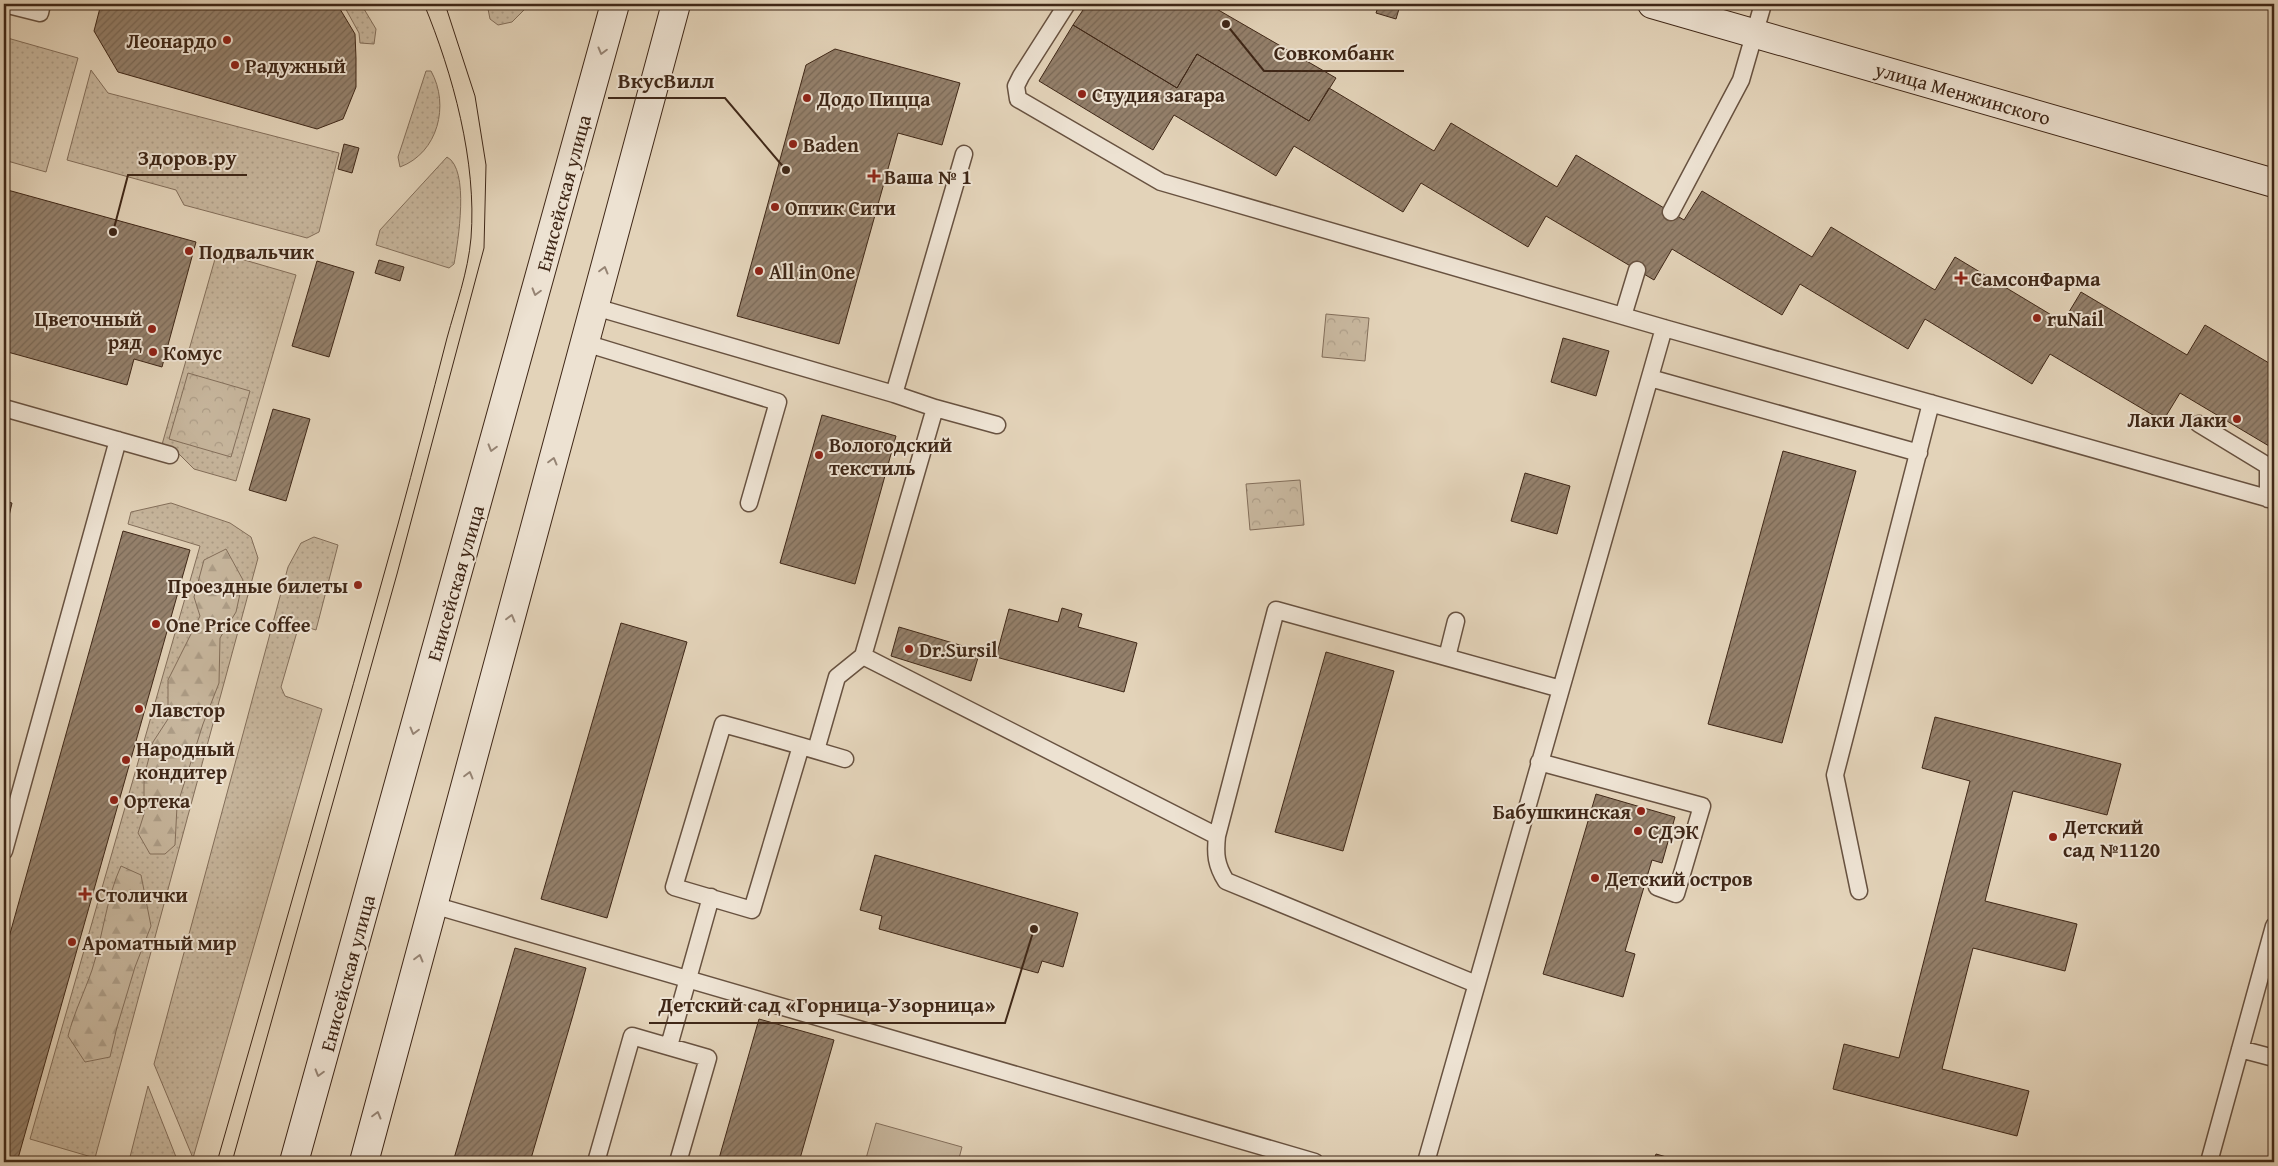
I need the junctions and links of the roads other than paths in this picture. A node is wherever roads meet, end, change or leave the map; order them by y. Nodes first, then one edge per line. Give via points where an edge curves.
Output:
1 (4, 4) edge
2 (42, 4) edge
3 (615, 4) edge
4 (676, 4) edge
5 (1066, 4) edge
6 (1652, 4) edge
7 (1764, 4) edge
8 (1755, 33) junction
9 (964, 154) dead end
10 (2274, 183) edge
11 (1671, 212) dead end
12 (1637, 270) dead end
13 (594, 307) junction
14 (1623, 316) junction
15 (1664, 328) junction
16 (585, 344) junction
17 (1650, 378) junction
18 (894, 394) junction
19 (1931, 403) junction
20 (4, 408) edge
21 (935, 408) junction
22 (2199, 424) dead end
23 (997, 426) dead end
24 (118, 440) junction
25 (1918, 453) junction
26 (170, 455) dead end
27 (2271, 499) edge
28 (749, 503) dead end
29 (1456, 621) dead end
30 (863, 656) junction
31 (1447, 657) junction
32 (1561, 689) junction
33 (808, 748) junction
34 (845, 759) dead end
35 (1539, 762) junction
36 (1217, 836) junction
37 (4, 851) edge
38 (1657, 887) dead end
39 (1859, 891) dead end
40 (711, 897) junction
41 (433, 905) junction
42 (2274, 926) edge
43 (688, 979) junction
44 (1476, 984) junction
45 (669, 1046) junction
46 (2240, 1049) junction
47 (2274, 1058) edge
48 (294, 1162) edge
49 (364, 1162) edge
50 (596, 1162) edge
51 (678, 1162) edge
52 (1315, 1162) edge
53 (1426, 1162) edge
54 (2209, 1162) edge

1 - 2 lane via 40,13
3 -> 48 main road, Енисейская улица
13 -> 4 main road
5 - 14 lane via 1021,76 1016,86 1018,99 1161,182
6 - 8 main road, улица Менжинского
7 - 8 lane
8 - 10 main road, улица Менжинского
8 - 11 lane via 1742,80
9 - 18 lane
12 - 14 lane
13 - 16 main road
13 - 18 lane
14 - 15 lane
15 - 17 lane
15 - 19 lane
16 - 28 lane via 778,402
41 -> 16 main road
17 - 25 lane
17 - 32 lane
18 - 21 lane
19 - 25 lane
19 - 27 lane
20 - 24 lane
21 - 23 lane
21 - 30 lane
22 - 27 lane via 2268,466
24 - 26 lane
24 - 37 lane
25 - 39 lane via 1835,775
29 - 31 lane
30 - 33 lane via 837,677
30 - 36 lane
31 - 32 lane
31 - 36 lane via 1276,610
32 - 35 lane
33 - 34 lane
33 - 40 lane via 752,910
33 - 40 lane via 722,724 674,887
35 - 38 lane via 1702,806 1676,894
35 - 44 lane
36 - 44 lane via 1215,852 1218,867 1226,881
40 - 43 lane
41 - 43 lane
49 -> 41 main road
42 - 46 lane
43 - 45 lane
43 - 52 lane
44 - 53 lane
45 - 50 lane via 632,1036
45 - 51 lane via 708,1058
46 - 47 lane
46 - 54 lane

